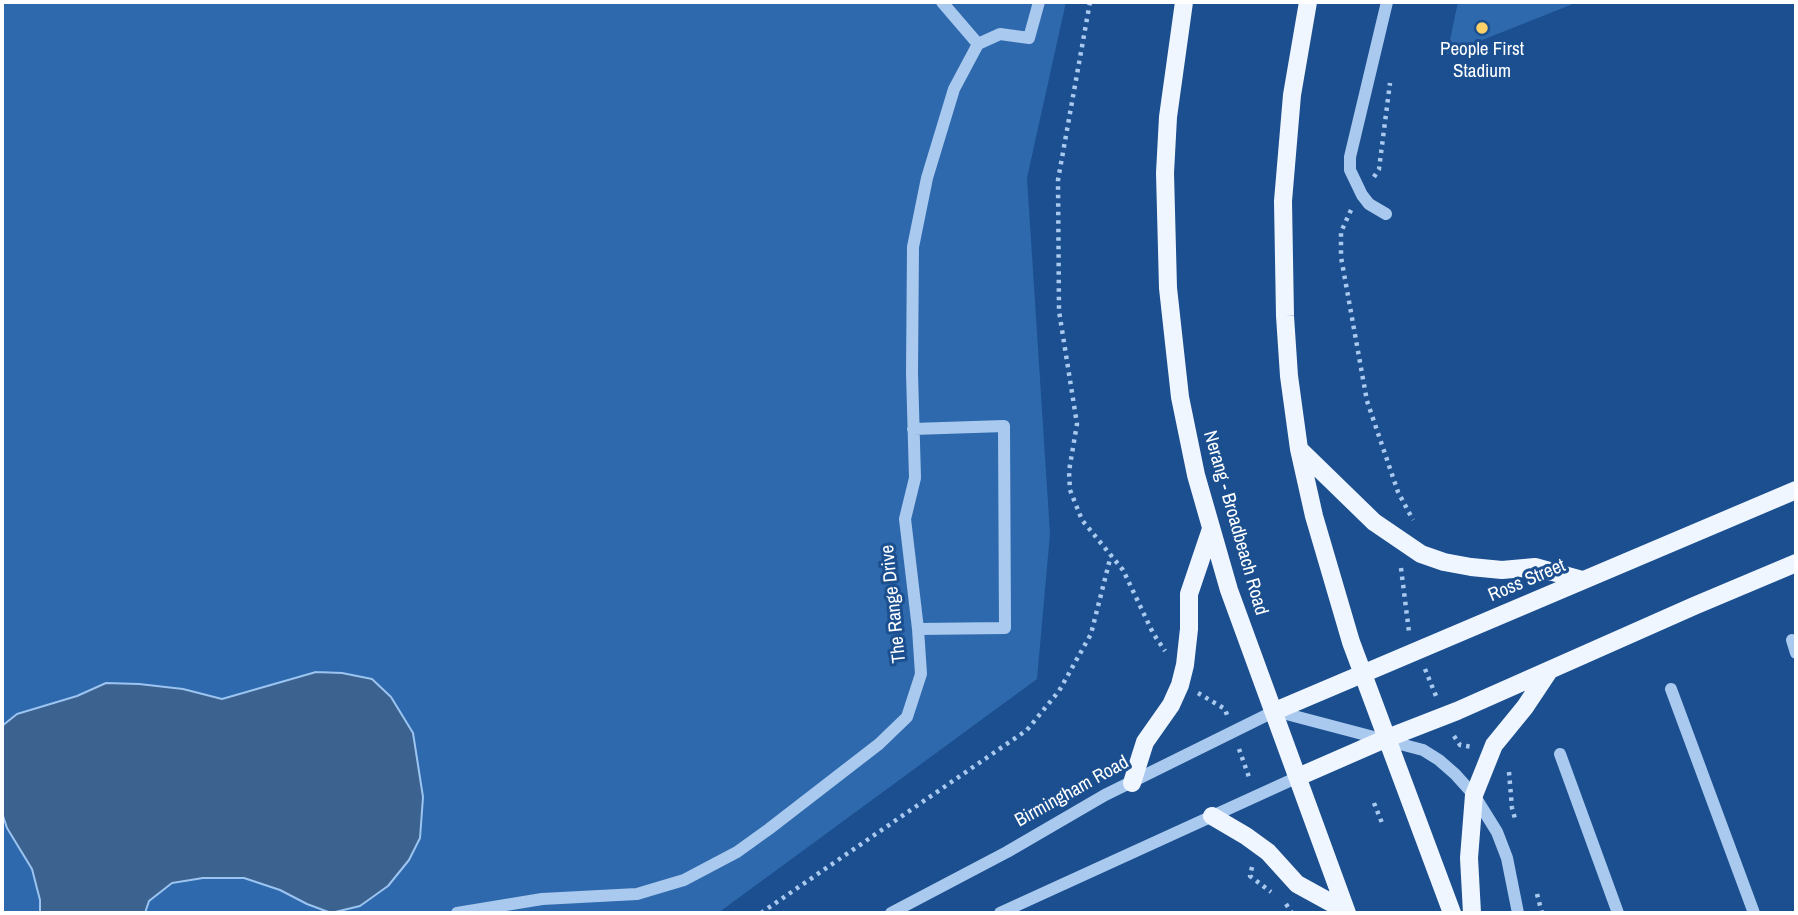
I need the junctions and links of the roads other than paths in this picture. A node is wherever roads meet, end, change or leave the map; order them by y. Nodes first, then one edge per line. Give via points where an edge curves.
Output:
1 (942, 2) edge
2 (1039, 2) edge
3 (1184, 2) edge
4 (1308, 2) edge
5 (1387, 2) edge
6 (978, 44) junction
7 (1386, 215) dead end
8 (914, 429) junction
9 (1299, 449) junction
10 (1796, 490) edge
11 (1211, 529) junction
12 (1796, 563) edge
13 (1583, 580) junction
14 (918, 629) junction
15 (1549, 671) junction
16 (1362, 674) junction
17 (1671, 689) dead end
18 (1275, 711) junction
19 (1385, 739) junction
20 (1560, 754) dead end
21 (1298, 777) junction
22 (1132, 782) junction
23 (1474, 795) junction
24 (1212, 816) junction
25 (1346, 912) edge
26 (457, 913) edge
27 (891, 913) edge
28 (1000, 913) edge
29 (1452, 913) edge
30 (1472, 913) edge
31 (1518, 913) edge
32 (1618, 913) edge
33 (1754, 913) edge

1 - 6 street
2 - 6 street via 1029,38 1000,34
3 - 11 main road, Nerang - Broadbeach Road via 1168,117 1167,275 1181,397
4 - 9 main road via 1292,95 1283,201 1287,340
5 - 7 street via 1350,158 1350,170 1362,195
6 - 8 street, The Range Drive via 954,89 927,178 913,247
8 - 14 street, The Range Drive via 915,478 905,519
8 - 14 street via 1004,426 1005,628
9 - 13 main road via 1374,523 1421,554 1471,567 1535,567
9 - 16 main road via 1332,585
10 - 13 main road, Ross Street
11 - 18 main road, Nerang - Broadbeach Road via 1228,590
11 - 22 main road via 1189,594 1180,685 1145,742
12 - 15 main road
13 - 16 main road, Ross Street
14 - 26 street, The Range Drive via 921,674 907,717 810,799 737,852 684,880 637,894 542,899
15 - 19 main road
15 - 23 main road via 1494,745
16 - 18 main road, Ross Street
16 - 19 main road
17 - 33 street
18 - 19 street
18 - 21 main road, Nerang - Broadbeach Road
18 - 22 street, Birmingham Road
19 - 21 main road
19 - 23 street via 1423,750 1451,770
19 - 29 main road
20 - 32 street
21 - 24 street
21 - 25 main road, Nerang - Broadbeach Road
22 - 27 street, Birmingham Road
23 - 30 main road via 1469,846
23 - 31 street via 1507,858
24 - 25 main road via 1268,852 1297,884
24 - 28 street

